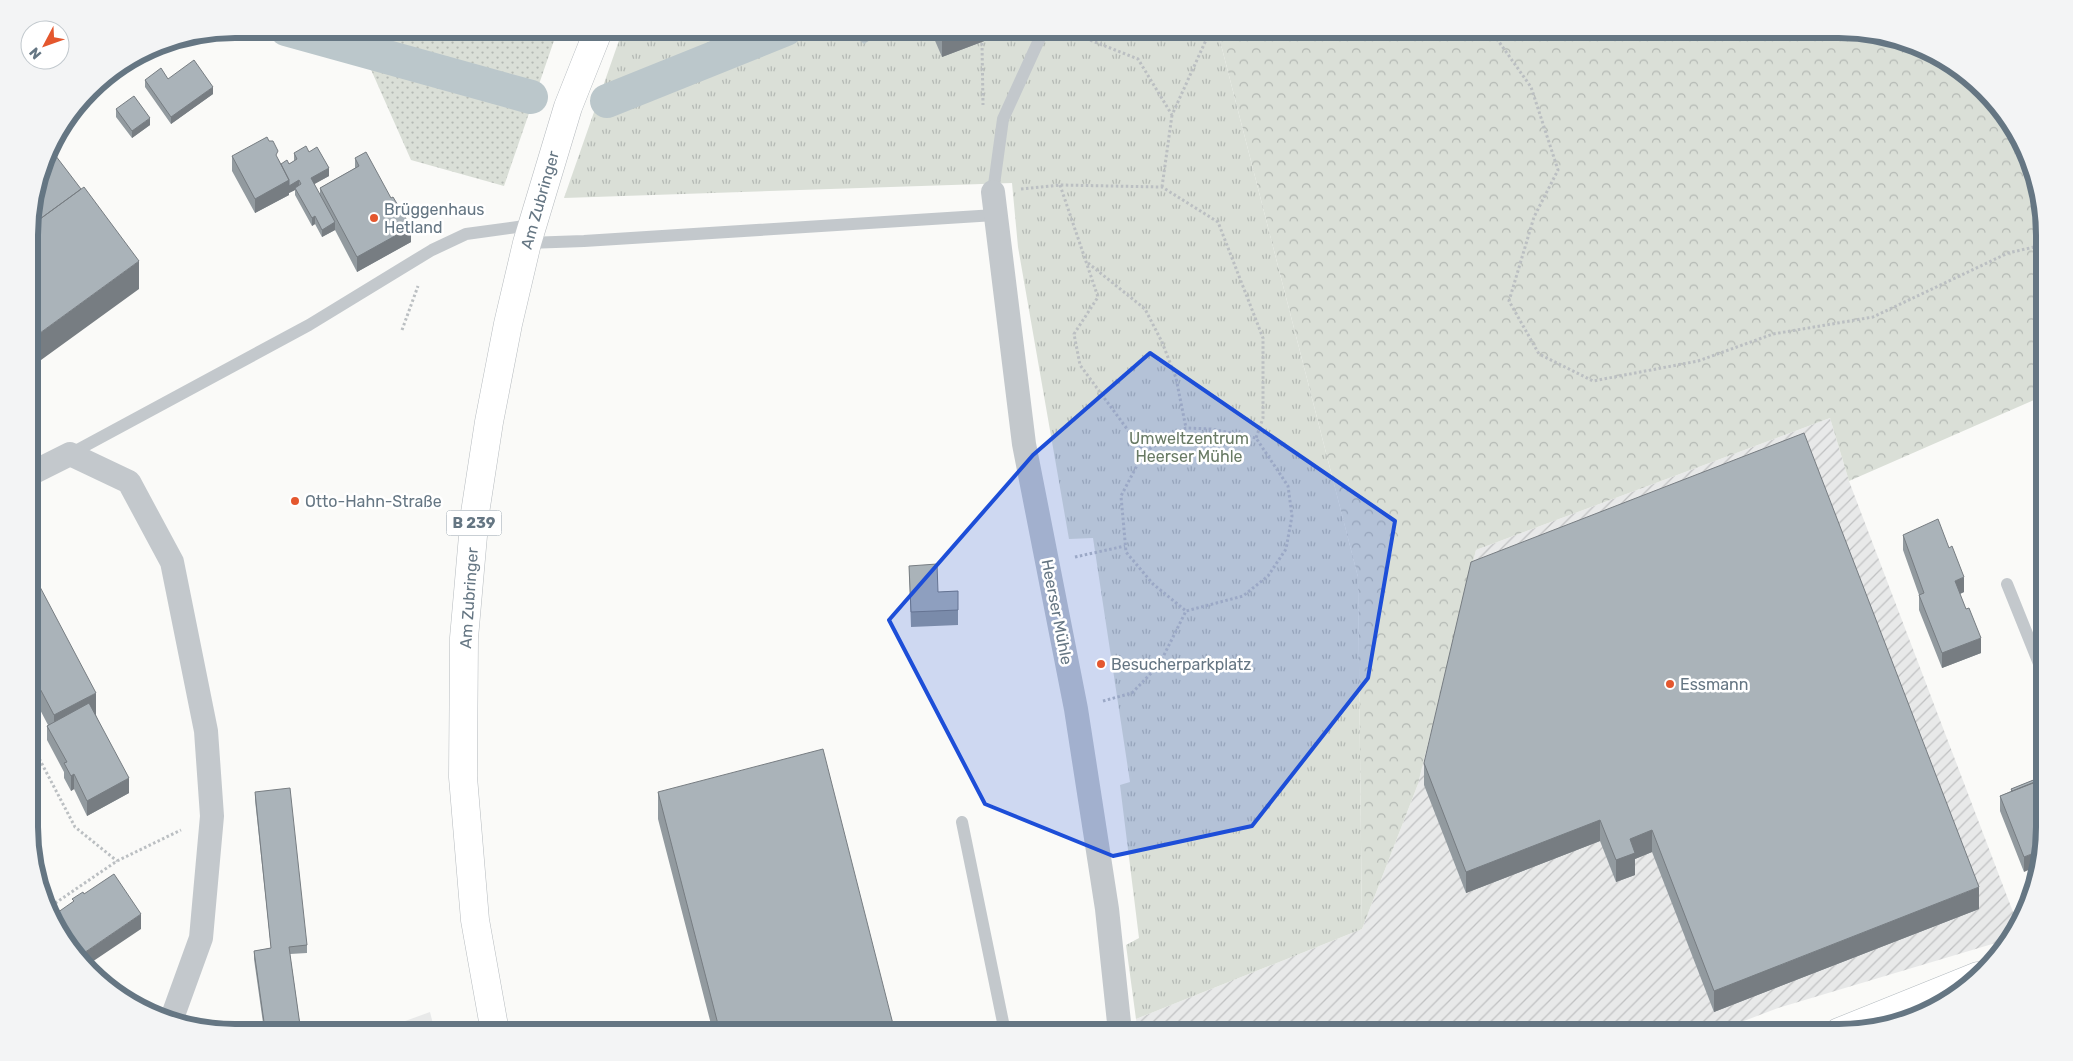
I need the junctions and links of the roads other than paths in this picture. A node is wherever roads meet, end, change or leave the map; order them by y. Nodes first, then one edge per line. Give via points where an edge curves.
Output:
1 (595, 38) edge
2 (1040, 38) edge
3 (994, 204) junction
4 (530, 234) junction
5 (70, 454) junction
6 (38, 470) edge
7 (2006, 584) dead end
8 (2036, 657) edge
9 (962, 822) dead end
10 (1955, 985) edge
11 (174, 1014) edge
12 (1863, 1022) edge
13 (494, 1024) edge
14 (1004, 1024) edge
15 (1119, 1024) edge

1 - 4 main road, Am Zubringer / B 239 via 568,107
2 - 3 lane via 1003,119
3 - 4 lane via 584,242
3 - 15 street, Heerser Mühle via 1024,444 1076,709 1107,909
4 - 5 lane via 466,234 432,250 309,325
4 - 13 main road, Am Zubringer / B 239 via 489,422 475,513 464,638 463,777 475,920
5 - 6 street
5 - 11 street via 129,482 172,562 206,731 212,816 201,938
7 - 8 lane
9 - 14 lane
10 - 12 main road

